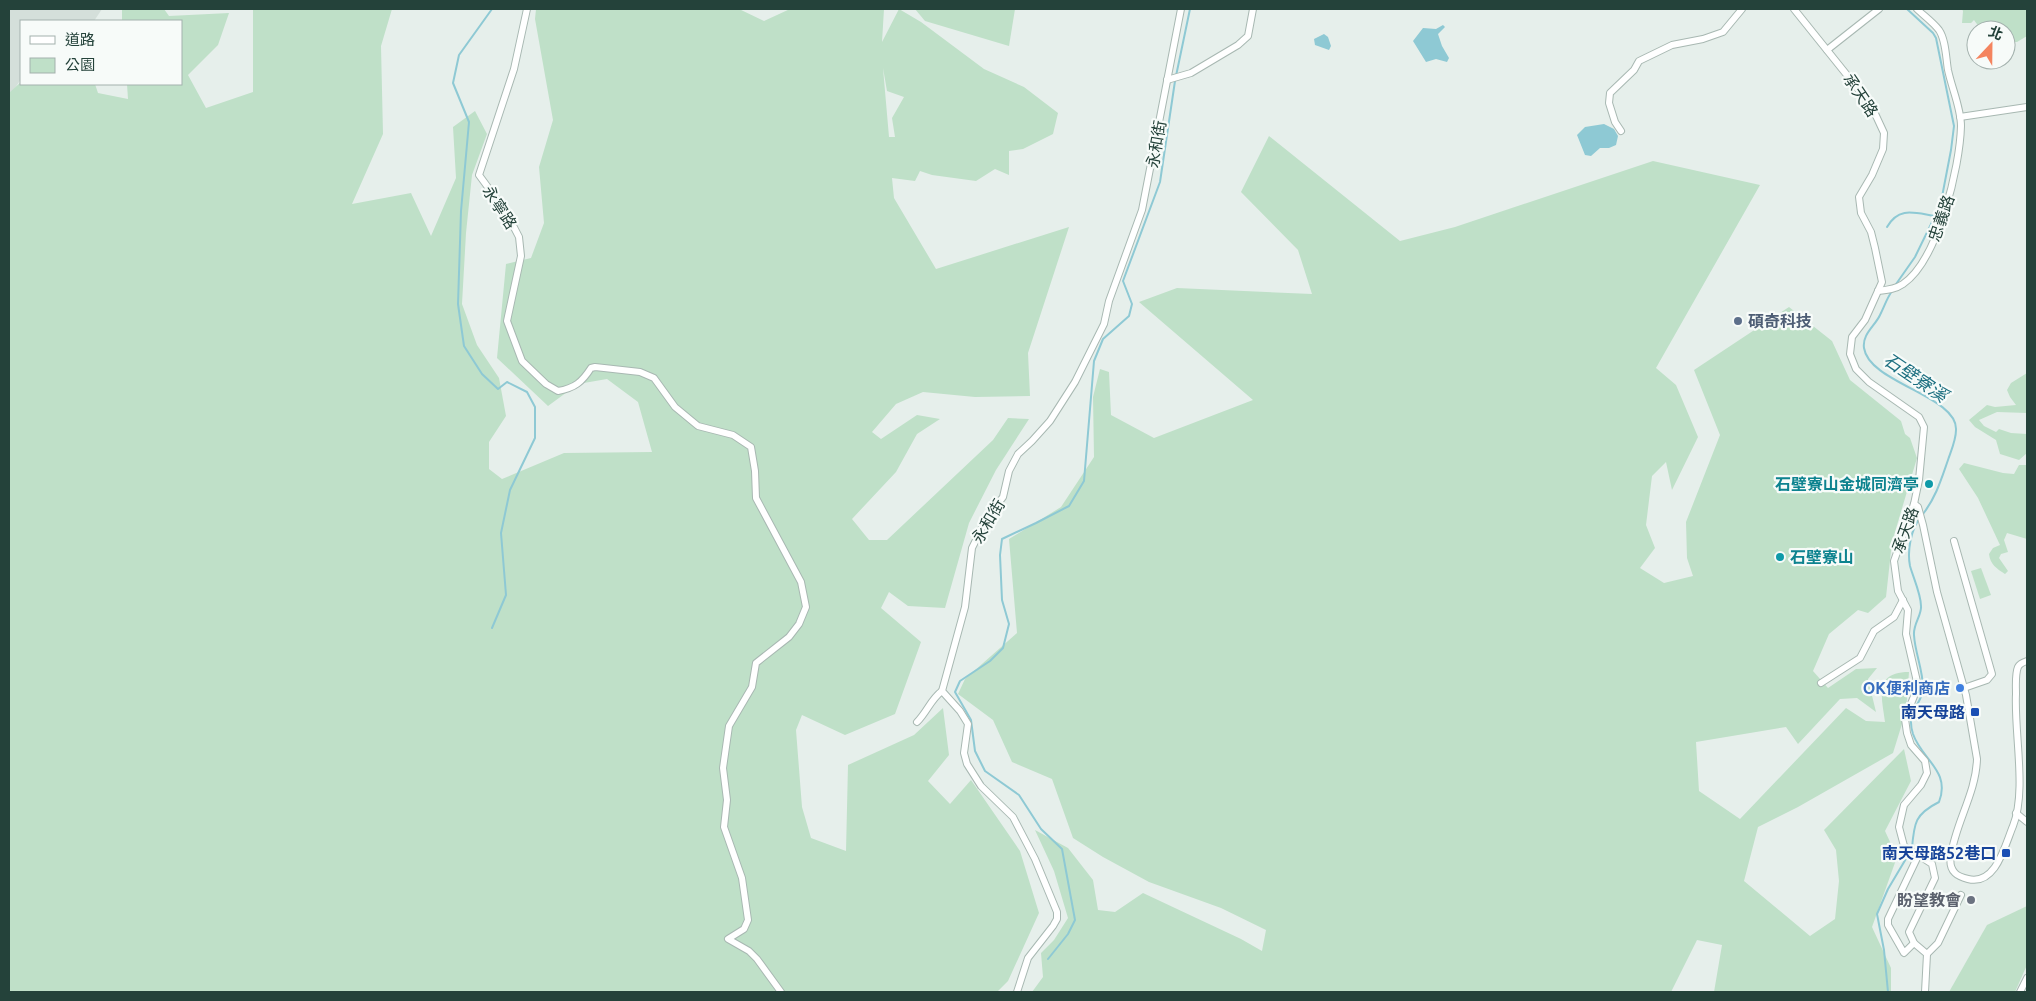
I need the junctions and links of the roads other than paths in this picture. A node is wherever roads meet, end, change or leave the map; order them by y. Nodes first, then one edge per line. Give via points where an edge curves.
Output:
1 (527, 9) edge
2 (1181, 9) edge
3 (1253, 9) edge
4 (1742, 9) edge
5 (1794, 9) edge
6 (1879, 9) edge
7 (1916, 9) edge
8 (1827, 50) junction
9 (1169, 79) junction
10 (2027, 108) edge
11 (1960, 118) junction
12 (1621, 131) dead end
13 (1878, 291) junction
14 (1916, 506) junction
15 (1954, 541) dead end
16 (1903, 600) junction
17 (2027, 661) edge
18 (1821, 683) dead end
19 (1964, 688) junction
20 (942, 691) junction
21 (917, 722) dead end
22 (2016, 813) junction
23 (2027, 822) edge
24 (1918, 856) junction
25 (1961, 896) dead end
26 (1914, 943) junction
27 (1927, 954) junction
28 (2027, 978) edge
29 (781, 992) edge
30 (1017, 992) edge
31 (1925, 992) edge
32 (2020, 992) edge

1 - 29 street, 永寧路 via 512,78 479,175 506,212 519,237 521,256 507,321 522,361 558,391 572,388 584,380 591,368 640,372 654,378 675,407 698,426 733,436 752,447 756,498 801,582 806,607 799,624 789,637 756,663 752,687 729,726 723,768 727,800 724,827 742,878 748,920 744,929 728,939 758,959
2 - 9 street, 永和街
3 - 9 street via 1248,36 1238,45 1191,73
4 - 12 street via 1723,32 1672,45 1639,61 1610,93 1608,103
5 - 8 street, 承天路
6 - 8 street
7 - 11 street, 忠義路 via 1939,30
8 - 13 street, 承天路 via 1871,105 1884,133 1883,149 1859,197 1881,274
9 - 20 street, 永和街 via 1142,210 1109,301 1104,324 1075,382 1050,421 1018,454 1009,471 1003,497 987,518 972,548 965,607
10 - 11 street
11 - 13 street, 忠義路 via 1948,206 1928,252 1902,285
13 - 14 street, 承天路 via 1865,320 1852,337 1850,354 1856,369 1869,382 1923,423
14 - 16 street, 承天路 via 1894,561 1898,591
14 - 19 street
15 - 19 street via 1992,674 1987,680
16 - 18 street via 1894,617 1874,631 1860,658
16 - 24 street, 承天路 via 1908,610 1906,634 1918,686 1905,719 1911,746 1925,761 1927,773 1904,805 1899,827 1904,846
17 - 22 street via 2018,668 2017,675 2015,711 2019,787
19 - 22 street via 1978,760 1951,855 1950,864 1955,873 1973,881 1988,875 2000,858
20 - 21 street
20 - 30 street via 968,724 964,753 967,764 982,786 1013,817 1057,912 1053,926 1028,958
22 - 23 street
24 - 26 street, 承天路 via 1932,864 1936,878 1909,932
24 - 26 street via 1888,919 1888,925 1904,953
25 - 27 street via 1938,944
26 - 27 street
27 - 31 street
28 - 32 street

